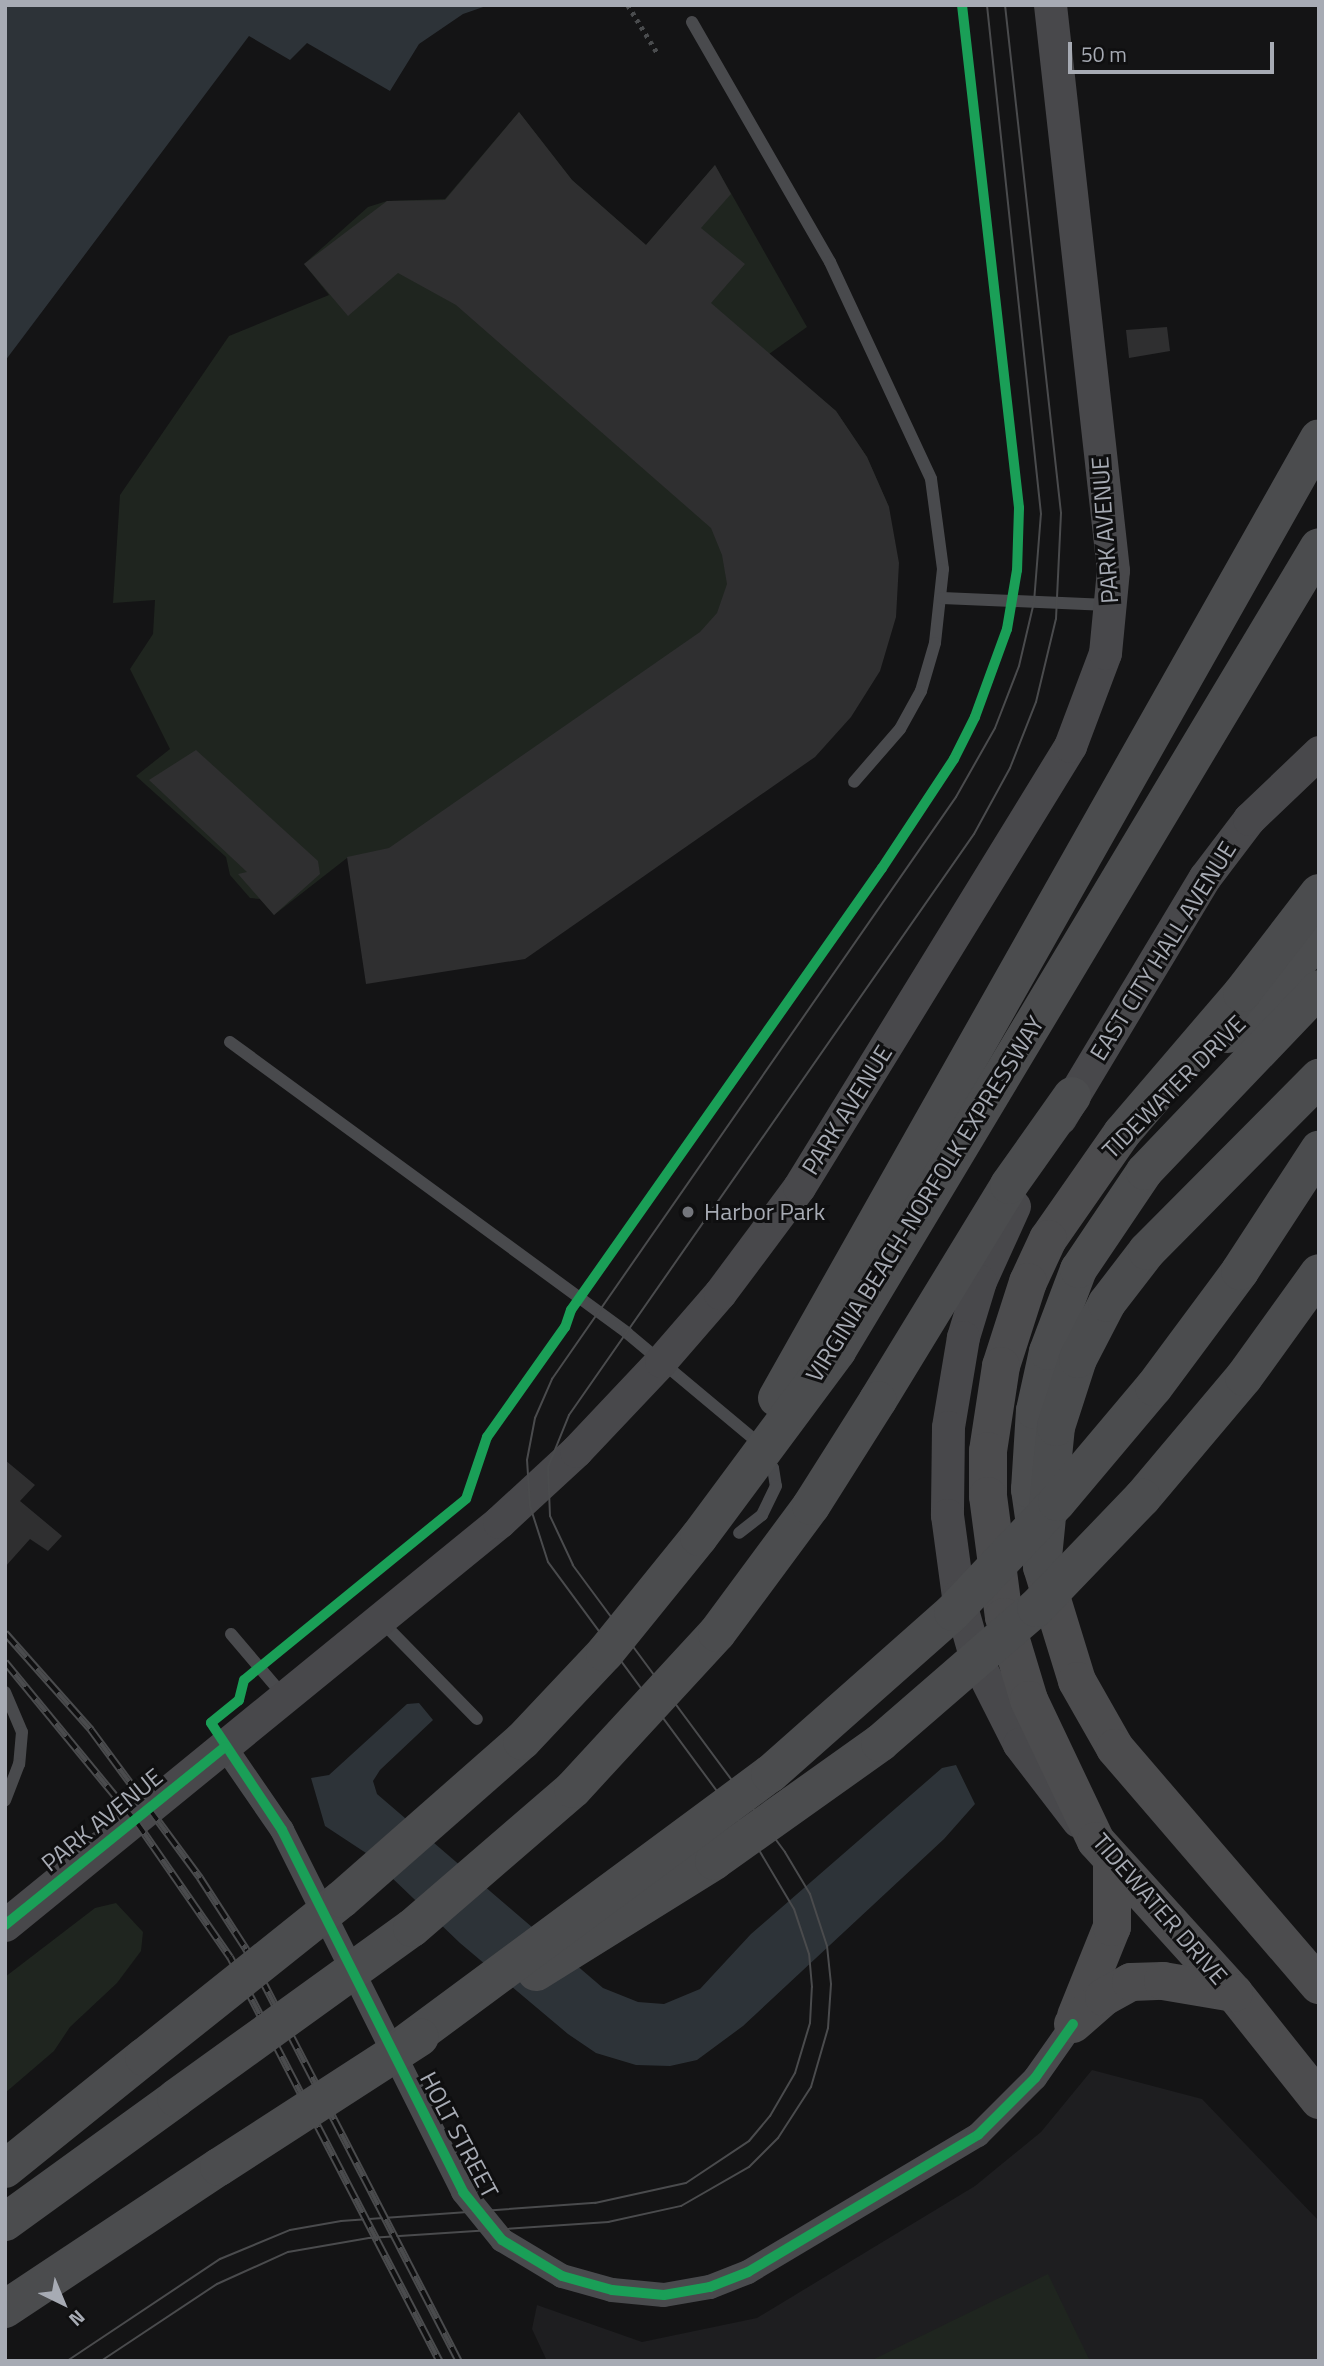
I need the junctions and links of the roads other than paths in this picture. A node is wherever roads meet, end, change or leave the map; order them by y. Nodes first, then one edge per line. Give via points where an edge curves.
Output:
1 (1049, 5) edge
2 (692, 22) dead end
3 (1319, 438) edge
4 (1319, 547) edge
5 (942, 598) junction
6 (1112, 605) junction
7 (1319, 752) edge
8 (854, 782) dead end
9 (1319, 893) edge
10 (1319, 939) edge
11 (1319, 988) edge
12 (230, 1042) dead end
13 (1193, 1078) junction
14 (1319, 1078) edge
15 (1072, 1096) junction
16 (1319, 1150) edge
17 (1313, 1283) edge
18 (661, 1361) junction
19 (739, 1533) dead end
20 (699, 1537) junction
21 (1042, 1567) junction
22 (380, 1621) junction
23 (231, 1634) dead end
24 (5, 1692) edge
25 (285, 1698) junction
26 (477, 1719) dead end
27 (225, 1747) junction
28 (5, 1801) edge
29 (1104, 1850) junction
30 (5, 1925) edge
31 (1319, 1985) edge
32 (1234, 1993) junction
33 (1073, 2024) junction
34 (398, 2049) junction
35 (1319, 2100) edge
36 (5, 2169) edge
37 (5, 2222) edge
38 (5, 2309) edge

1 - 6 main road, PARK AVENUE via 1108,517
2 - 5 lane via 830,262 931,479
3 - 20 highway, bridge
4 - 20 highway, VIRGINIA BEACH-NORFOLK EXPRESSWAY, bridge via 837,1351
5 - 6 lane
5 - 8 lane via 921,691 900,729
6 - 18 main road, PARK AVENUE via 1099,676 1057,769 799,1187 720,1293
7 - 15 main road, EAST CITY HALL AVENUE via 1274,793 1213,867
9 - 13 highway via 1242,993
10 - 13 main road, TIDEWATER DRIVE
11 - 13 main road, TIDEWATER DRIVE
12 - 18 lane
13 - 21 main road, TIDEWATER DRIVE via 1144,1171 1078,1269 1055,1324 1038,1382 1030,1439 1031,1517
13 - 29 highway, TIDEWATER DRIVE via 1122,1133 1069,1204 1028,1282 1001,1366 988,1451 991,1535 1014,1657 1045,1737
14 - 21 highway via 1147,1251 1107,1303 1078,1359 1056,1427
15 - 29 main road, EAST CITY HALL AVENUE via 980,1281 951,1397 946,1487 956,1584 976,1659 1019,1744
15 - 37 highway, bridge via 1009,1185 784,1545 717,1633 573,1789 412,1928
16 - 34 highway, bridge via 1240,1271 1162,1377 1091,1465 961,1604 844,1713 760,1782
17 - 34 highway, bridge via 1212,1417 1142,1498 990,1651 840,1774 599,1936
18 - 19 lane via 756,1441 773,1468 776,1486 762,1515
18 - 22 main road, PARK AVENUE via 528,1496
20 - 36 highway, VIRGINIA BEACH-NORFOLK EXPRESSWAY, bridge via 613,1644 522,1741 342,1899
21 - 31 highway, TIDEWATER DRIVE via 1077,1681 1115,1748
22 - 25 main road, PARK AVENUE
22 - 26 lane
23 - 25 lane
24 - 28 lane via 22,1732 19,1764
25 - 27 main road, PARK AVENUE
27 - 30 main road, PARK AVENUE
27 - 33 street, HOLT STREET via 282,1830 463,2192 502,2240 562,2276 611,2290 664,2295 710,2287 748,2272 978,2135 1035,2078
29 - 32 highway, TIDEWATER DRIVE
29 - 33 highway via 1112,1927
32 - 33 highway via 1163,1981 1131,1982 1104,1997
32 - 35 highway, TIDEWATER DRIVE
34 - 38 highway, bridge

